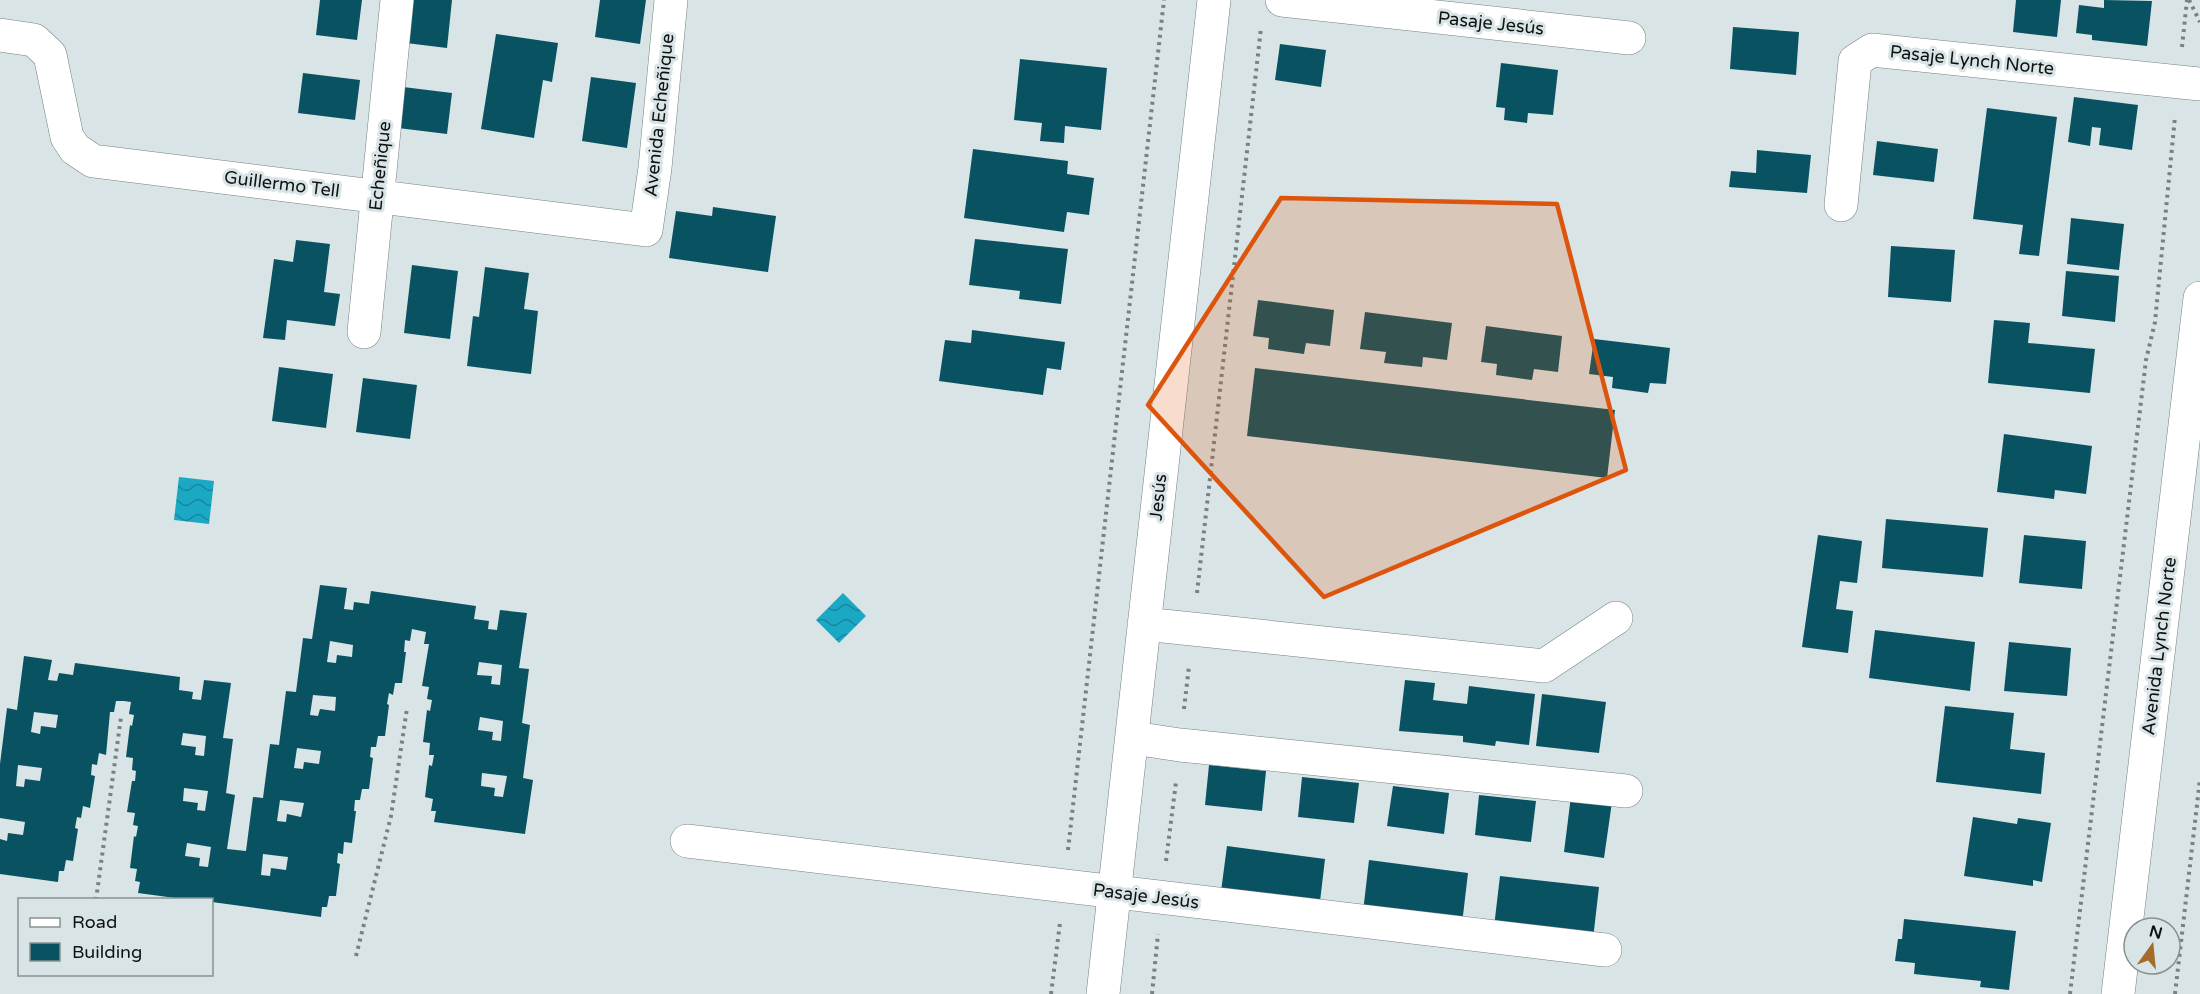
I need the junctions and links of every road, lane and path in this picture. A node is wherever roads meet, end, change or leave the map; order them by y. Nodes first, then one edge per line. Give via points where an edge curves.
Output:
1 (397, 0) edge
2 (671, 0) edge
3 (1164, 0) edge
4 (1214, 0) edge
5 (2188, 0) edge
6 (1272, 12) edge
7 (2200, 21) edge
8 (0, 35) edge
9 (1629, 38) dead end
10 (2190, 82) edge
11 (377, 195) junction
12 (1841, 205) dead end
13 (646, 230) joint
14 (2200, 298) edge
15 (364, 332) dead end
16 (1616, 618) dead end
17 (1144, 624) junction
18 (1193, 629) junction
19 (406, 708) dead end
20 (121, 717) dead end
21 (1133, 738) junction
22 (1180, 745) junction
23 (2200, 779) edge
24 (1626, 791) dead end
25 (687, 841) dead end
26 (1064, 886) junction
27 (1114, 892) junction
28 (1162, 897) junction
29 (96, 898) edge
30 (1605, 950) dead end
31 (356, 956) dead end
32 (1051, 994) edge
33 (1103, 994) edge
34 (1152, 994) edge
35 (2070, 994) edge
36 (2120, 994) edge
37 (2175, 994) edge

1 - 11 street, Echeñique
2 - 13 street, Avenida Echeñique
3 - 26 path
4 - 17 street, Jesús
5 - 7 path
5 - 10 path
6 - 9 street, Pasaje Jesús
6 - 18 path
8 - 11 street, Guillermo Tell via 34,40 50,55 67,136 75,149 93,161
10 - 12 street, Pasaje Lynch Norte via 1872,50 1855,61
10 - 35 path via 2145,371
11 - 13 street, Guillermo Tell
11 - 15 street, Echeñique
14 - 36 street, Avenida Lynch Norte
16 - 18 street via 1544,666
17 - 18 street
17 - 21 street, Jesús
18 - 22 path
19 - 31 path via 391,816
20 - 29 path
21 - 22 street
21 - 27 street, Jesús
22 - 24 street
22 - 28 path
23 - 37 path
25 - 26 street, Pasaje Jesús
26 - 27 street, Pasaje Jesús
26 - 32 path
27 - 28 street, Pasaje Jesús
27 - 33 street, Jesús
28 - 30 street, Pasaje Jesús
28 - 34 path

